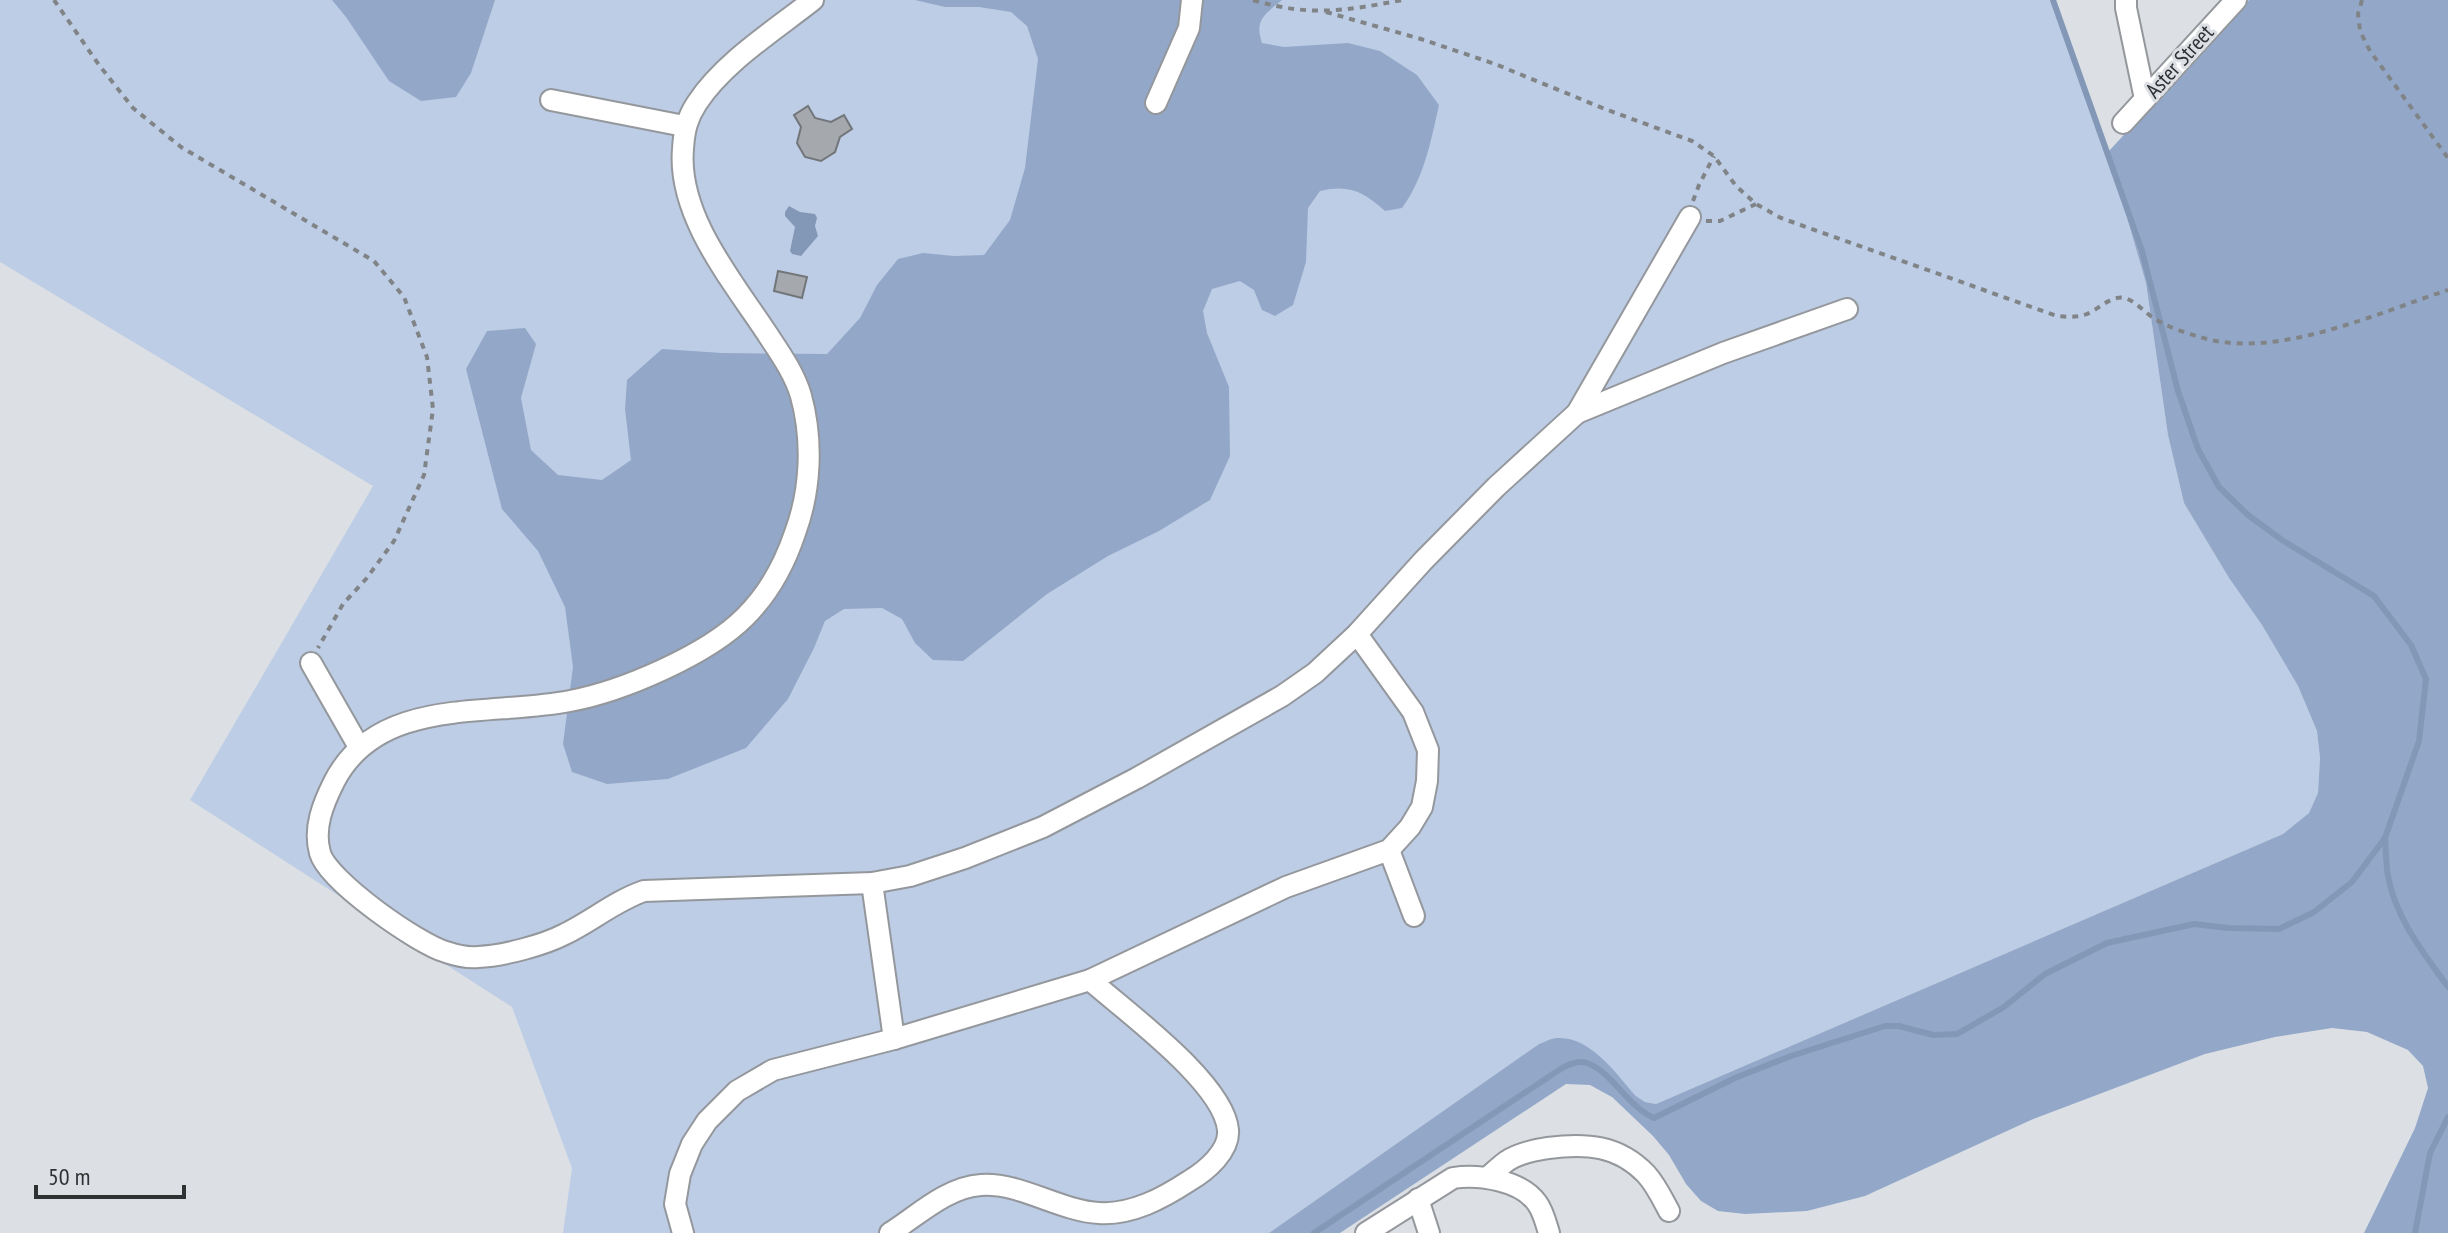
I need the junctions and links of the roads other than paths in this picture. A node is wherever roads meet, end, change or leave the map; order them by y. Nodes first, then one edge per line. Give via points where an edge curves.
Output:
1 (813, 0) edge
2 (1192, 0) edge
3 (2126, 0) edge
4 (2236, 0) edge
5 (2145, 99) junction
6 (551, 100) dead end
7 (1156, 103) dead end
8 (2123, 123) dead end
9 (684, 126) junction
10 (1690, 217) road end
11 (1847, 309) dead end
12 (1577, 413) junction
13 (1357, 634) junction
14 (311, 663) road end
15 (359, 747) junction
16 (1389, 850) junction
17 (872, 883) junction
18 (1414, 916) dead end
19 (1090, 980) junction
20 (894, 1039) junction
21 (1488, 1177) junction
22 (1418, 1199) junction
23 (1669, 1211) dead end
24 (683, 1233) edge
25 (890, 1233) edge
26 (1366, 1233) edge
27 (1429, 1233) edge
28 (1549, 1233) edge

1 - 9 street via 731,65
2 - 7 street via 1189,28
3 - 5 street
4 - 5 street, Aster Street
5 - 8 street, Aster Street
6 - 9 street
9 - 15 street via 685,190 695,218 800,393 809,462 804,501 781,566 745,618 717,640 634,682 572,701 436,714 407,722
10 - 12 street
11 - 12 street
12 - 13 street via 1485,498
13 - 16 street via 1413,712 1428,750 1422,807
13 - 17 street via 1282,696 1043,827 923,871
14 - 15 street
15 - 17 street via 324,802 317,829 319,852 327,868 354,894 448,953 476,957 563,936 644,891
16 - 18 street
16 - 19 street via 1286,887
17 - 20 street
19 - 20 street
19 - 25 street via 1193,1070 1216,1098 1228,1131 1221,1153 1197,1177 1128,1211 1099,1213 980,1185 938,1201
20 - 24 street via 773,1070 737,1091 707,1121 684,1164 675,1204
21 - 22 street via 1453,1178
21 - 23 street via 1509,1160 1534,1150 1593,1145 1609,1149 1646,1174
21 - 28 street via 1537,1203
22 - 26 street
22 - 27 street

